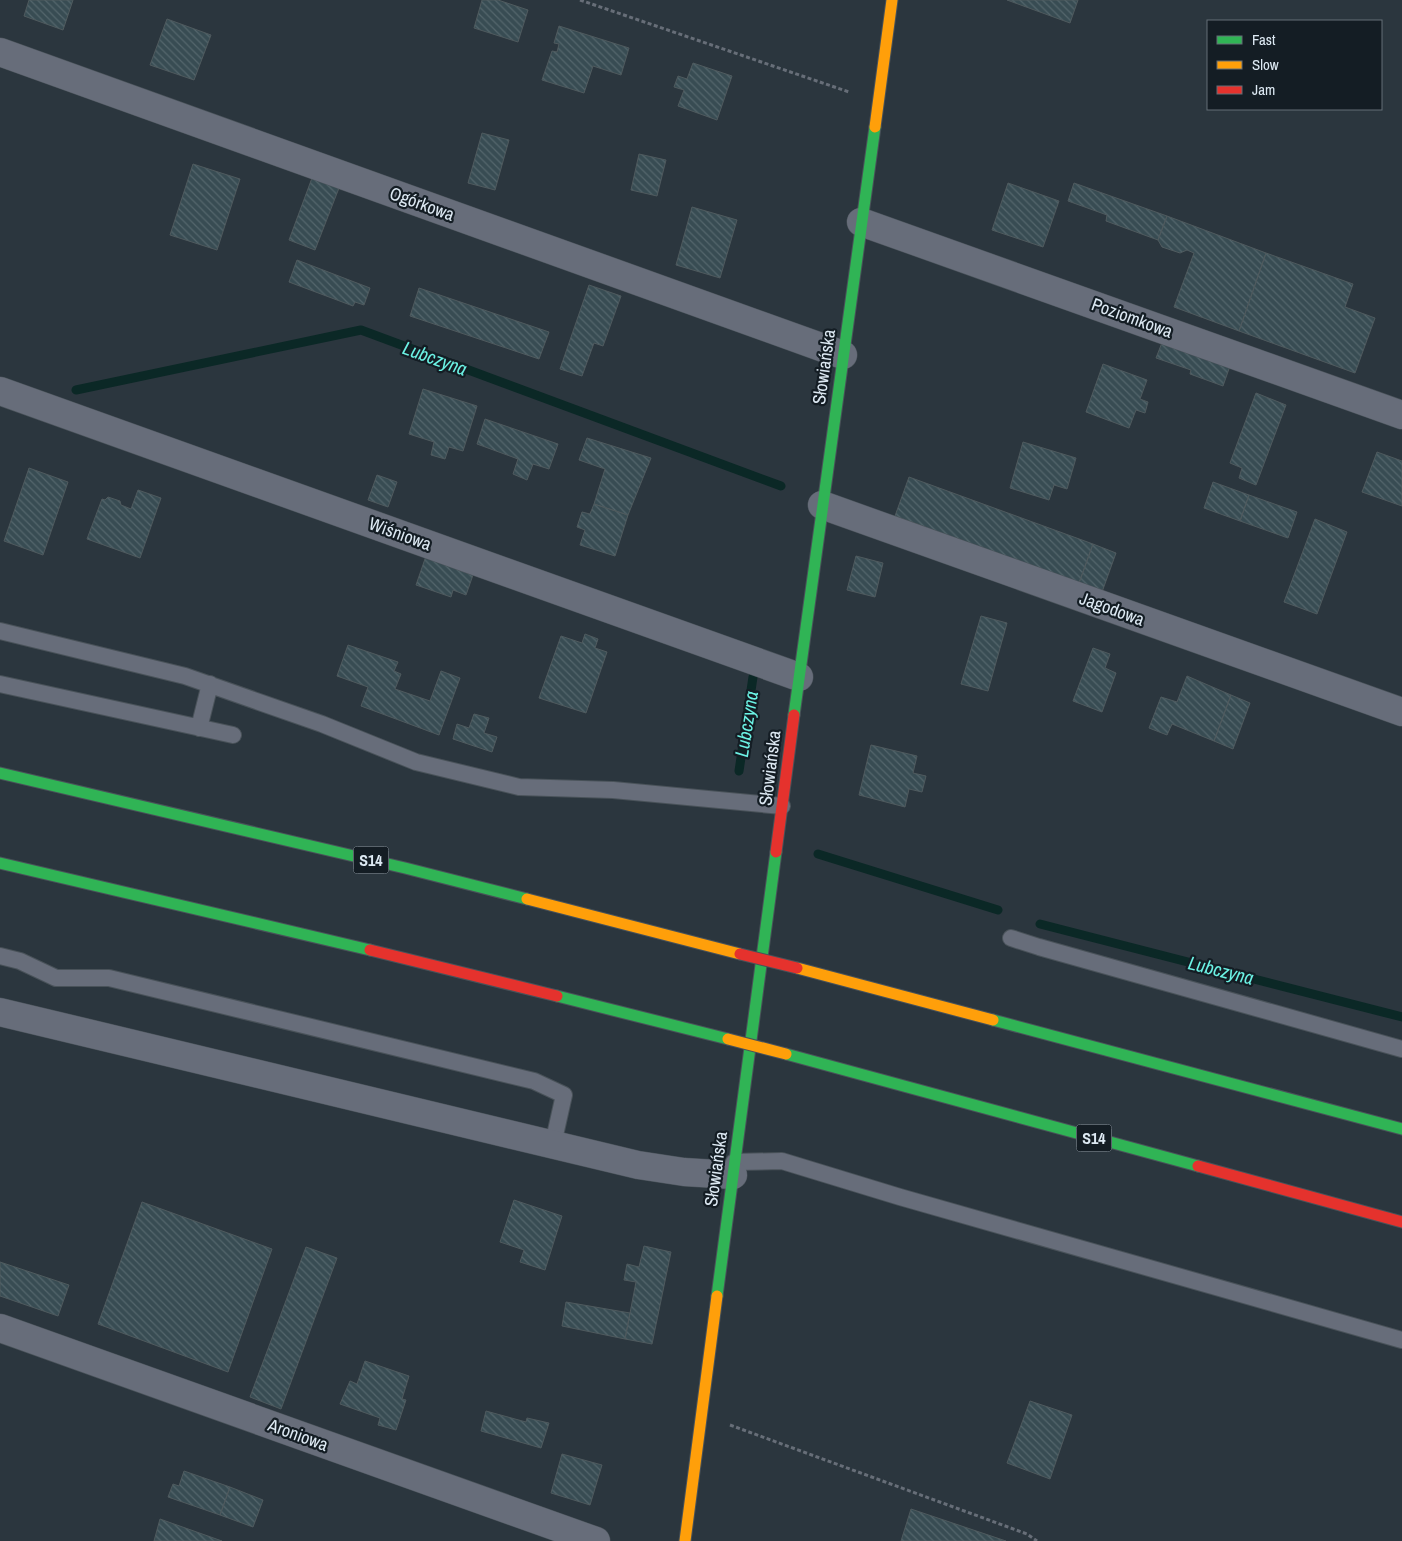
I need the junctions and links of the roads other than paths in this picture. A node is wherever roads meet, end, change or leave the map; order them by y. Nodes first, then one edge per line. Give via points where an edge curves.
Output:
1 (892, 0) edge
2 (0, 52) edge
3 (861, 222) junction
4 (843, 355) junction
5 (0, 391) edge
6 (1402, 415) edge
7 (822, 505) junction
8 (0, 631) edge
9 (799, 677) junction
10 (0, 684) edge
11 (210, 684) junction
12 (1402, 712) edge
13 (199, 728) junction
14 (233, 735) dead end
15 (0, 772) edge
16 (782, 806) junction
17 (0, 864) edge
18 (1011, 938) dead end
19 (0, 956) edge
20 (0, 1012) edge
21 (1402, 1049) edge
22 (1402, 1129) edge
23 (553, 1144) junction
24 (734, 1168) junction
25 (1402, 1222) edge
26 (0, 1328) edge
27 (1402, 1340) edge
28 (596, 1541) edge
29 (685, 1541) edge

1 - 3 main road, Słowiańska
2 - 4 street, Ogórkowa
3 - 4 main road, Słowiańska
3 - 6 street, Poziomkowa
4 - 7 main road, Słowiańska
5 - 9 street, Wiśniowa
7 - 9 main road, Słowiańska
7 - 12 street, Jagodowa
8 - 11 lane
9 - 16 main road, Słowiańska
10 - 13 lane
11 - 13 lane
11 - 16 lane via 416,762 520,787 613,790
13 - 14 lane
15 - 22 main road, S14, bridge via 405,868 797,968
16 - 24 main road, Słowiańska
17 - 25 main road, S14, bridge via 728,1038
18 - 21 lane
19 - 23 lane via 20,961 56,978 109,978 534,1081 564,1095
20 - 23 street
23 - 24 street via 638,1165 684,1172
24 - 27 lane via 782,1160 910,1200
24 - 29 main road, Słowiańska
26 - 28 street, Aroniowa

